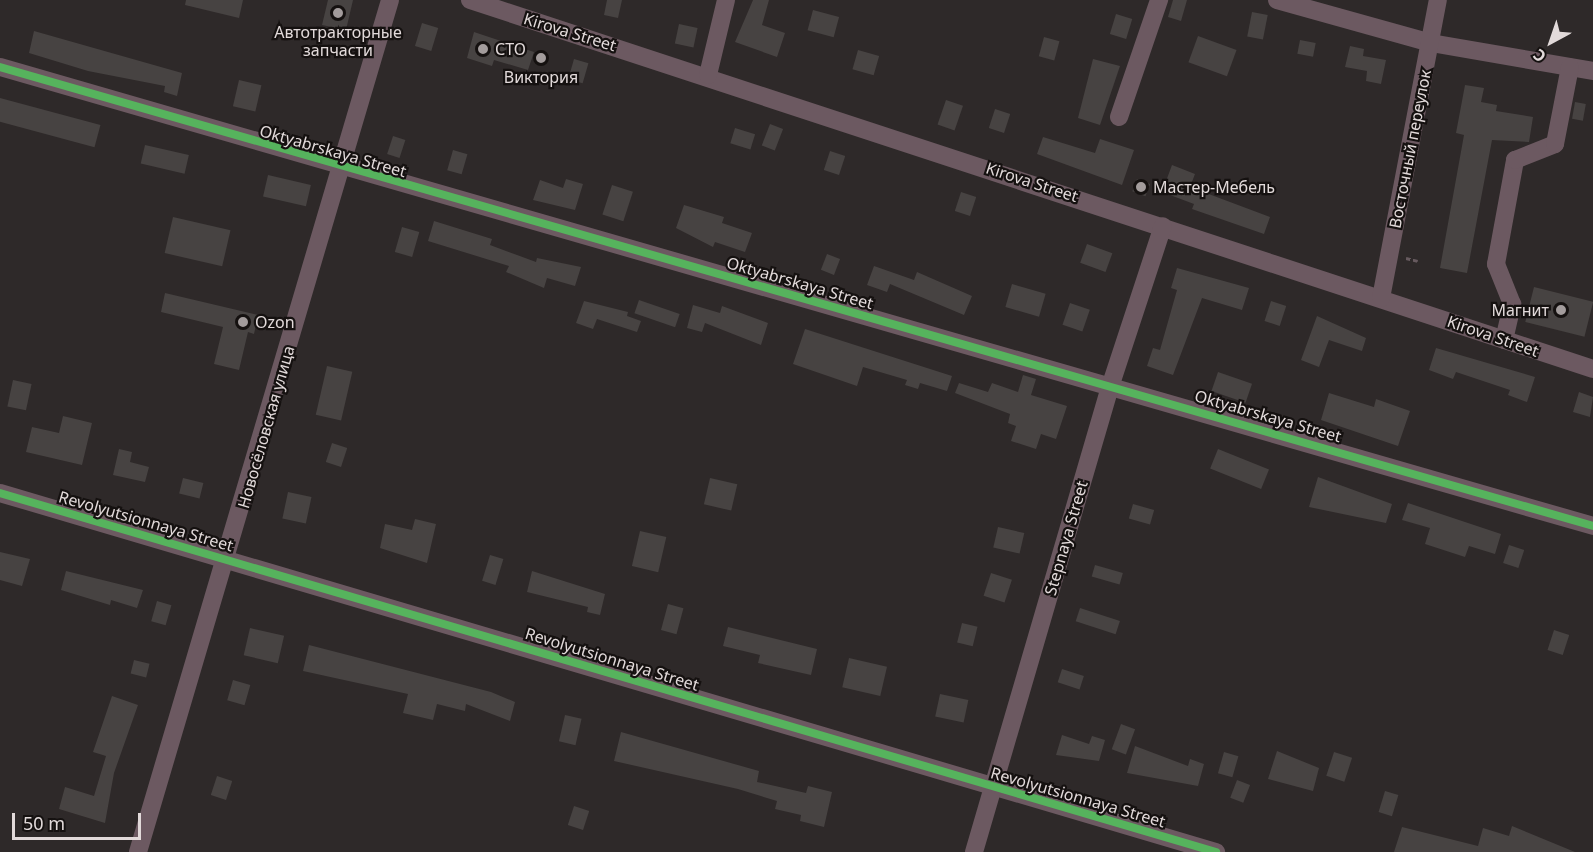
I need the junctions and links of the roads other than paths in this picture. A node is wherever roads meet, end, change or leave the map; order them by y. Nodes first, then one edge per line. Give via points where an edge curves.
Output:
1 (390, 0) edge
2 (470, 0) edge
3 (726, 0) edge
4 (1159, 0) edge
5 (1277, 0) edge
6 (1438, 0) edge
7 (1431, 43) junction
8 (0, 67) edge
9 (1570, 67) junction
10 (1593, 71) edge
11 (708, 75) junction
12 (1119, 117) dead end
13 (342, 168) junction
14 (1163, 226) junction
15 (1381, 298) junction
16 (1504, 340) junction
17 (1593, 369) edge
18 (1111, 384) junction
19 (0, 493) edge
20 (1593, 526) edge
21 (228, 559) junction
22 (994, 787) junction
23 (138, 852) edge
24 (974, 852) edge
25 (1216, 852) edge

1 - 13 street, Новосёловская улица
2 - 11 street, Kirova Street
3 - 11 street
4 - 12 street
5 - 7 street
6 - 7 street, Восточный переулок
7 - 9 street
7 - 15 street, Восточный переулок
8 - 13 street, Oktyabrskaya Street
9 - 10 street
9 - 16 street via 1555,144 1515,160 1496,264 1512,304
11 - 14 street, Kirova Street
13 - 18 street, Oktyabrskaya Street
13 - 21 street, Новосёловская улица
14 - 15 street, Kirova Street
14 - 18 street, Stepnaya Street
15 - 16 street, Kirova Street
16 - 17 street, Kirova Street
18 - 20 street, Oktyabrskaya Street
18 - 22 street, Stepnaya Street
19 - 21 street, Revolyutsionnaya Street
21 - 22 street, Revolyutsionnaya Street
21 - 23 street, Новосёловская улица
22 - 24 street, Stepnaya Street
22 - 25 street, Revolyutsionnaya Street

